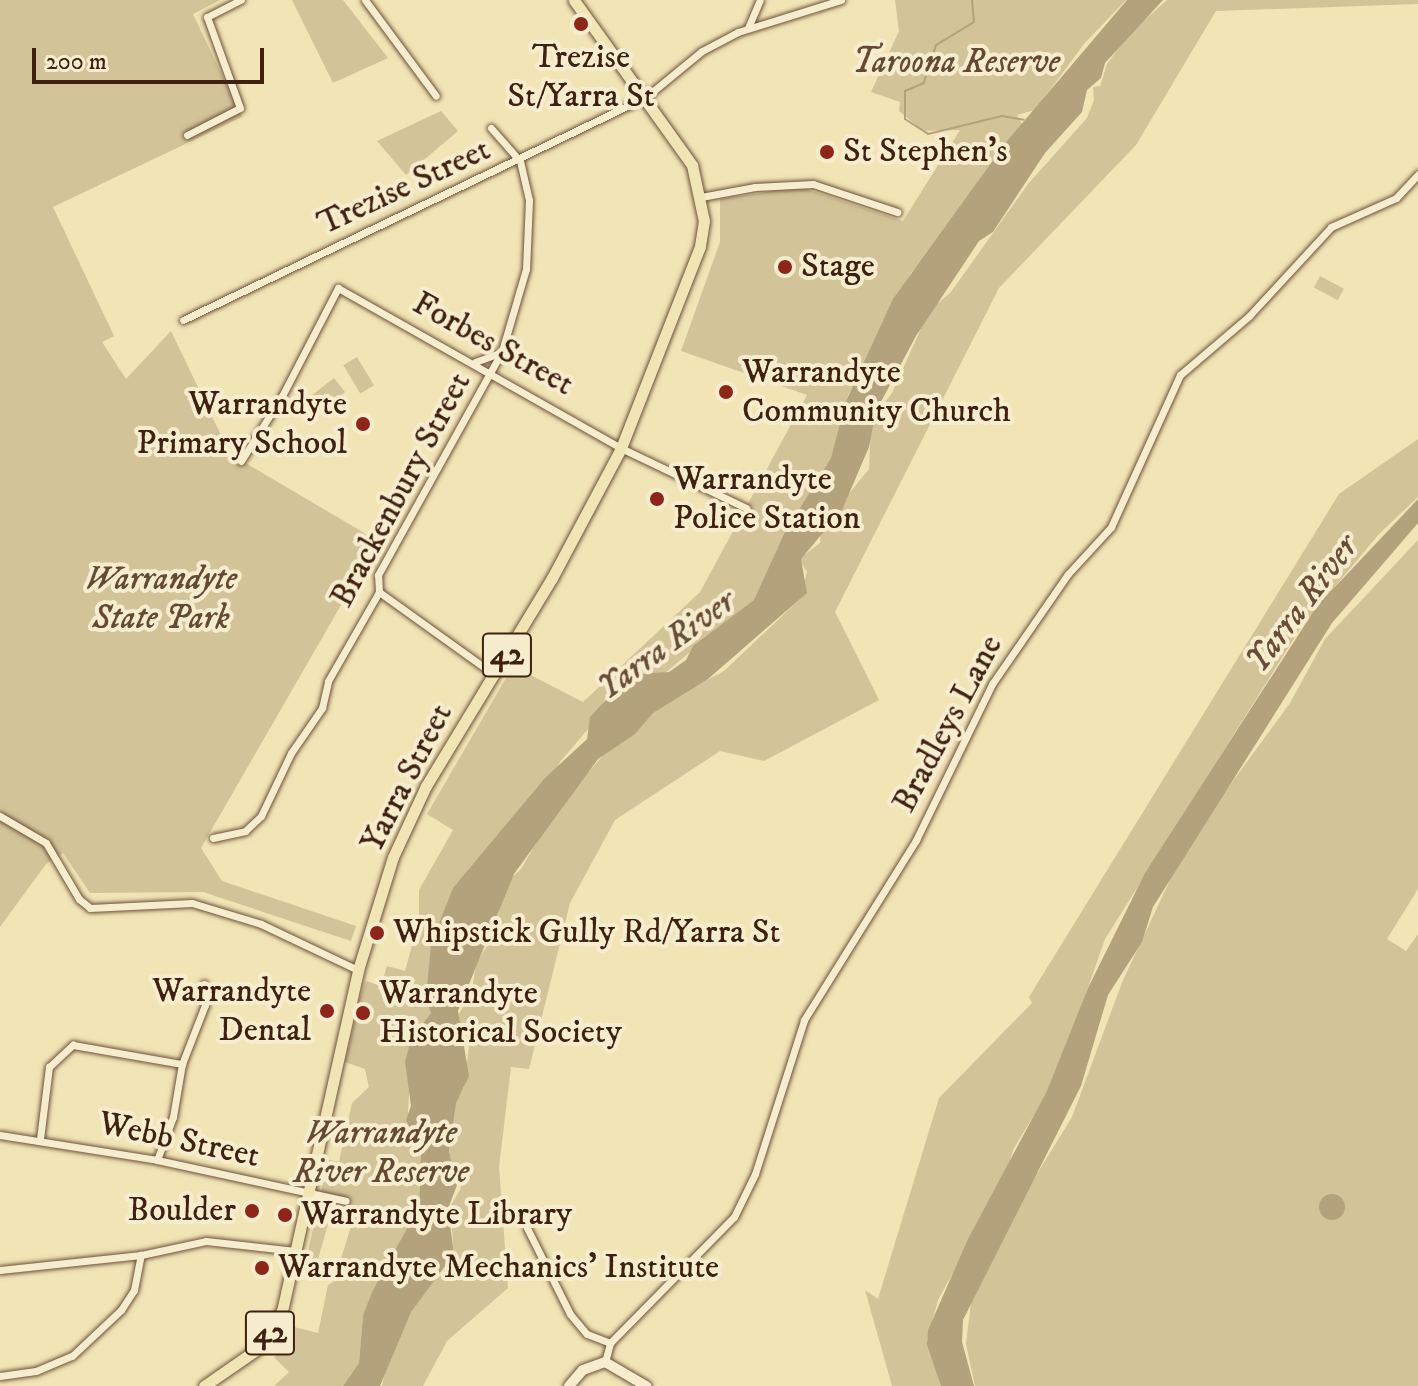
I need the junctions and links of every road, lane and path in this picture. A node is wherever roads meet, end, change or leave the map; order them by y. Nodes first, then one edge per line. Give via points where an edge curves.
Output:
1 (241, 0) edge
2 (365, 0) edge
3 (574, 0) edge
4 (760, 0) edge
5 (841, 0) edge
6 (748, 28) junction
7 (436, 96) dead end
8 (646, 97) junction
9 (491, 128) dead end
10 (187, 135) dead end
11 (520, 161) junction
12 (1418, 174) edge
13 (701, 197) junction
14 (897, 212) dead end
15 (183, 320) dead end
16 (502, 351) junction
17 (473, 361) junction
18 (493, 373) junction
19 (621, 448) junction
20 (241, 461) dead end
21 (746, 508) dead end
22 (379, 592) junction
23 (495, 675) junction
24 (0, 816) edge
25 (213, 838) dead end
26 (358, 970) junction
27 (204, 984) dead end
28 (182, 1064) junction
29 (0, 1135) edge
30 (40, 1139) junction
31 (157, 1160) junction
32 (308, 1194) junction
33 (346, 1201) dead end
34 (527, 1228) dead end
35 (295, 1251) junction
36 (141, 1255) junction
37 (0, 1270) edge
38 (610, 1343) junction
39 (605, 1362) junction
40 (0, 1376) edge
41 (204, 1386) edge
42 (569, 1386) edge
43 (646, 1386) edge

1 - 10 street via 207,17 240,108
2 - 7 street
3 - 8 main road, Yarra Street / 42
4 - 6 street
5 - 6 street, Trezise Street
6 - 8 street, Trezise Street via 702,51
8 - 11 street, Trezise Street
8 - 13 main road, Yarra Street / 42 via 692,165
9 - 11 street, Brackenbury Street
11 - 15 street, Trezise Street
11 - 16 street, Brackenbury Street via 529,200 526,269
12 - 38 street, Bradleys Lane via 1396,198 1331,227 1249,316 1180,375 1111,527 1068,574 992,684 916,840 804,1020 755,1174 734,1217
13 - 14 street via 766,185 813,184
13 - 19 main road, Yarra Street / 42 via 704,221 694,267
16 - 17 street via 488,361
16 - 18 street, Brackenbury Street
17 - 18 street, Forbes Street
17 - 20 street, Forbes Street via 338,288
18 - 19 street, Forbes Street
18 - 22 street, Brackenbury Street via 378,575
19 - 21 street, Forbes Street
19 - 23 main road, Yarra Street / 42
22 - 23 street
22 - 25 street, Brackenbury Street via 261,816 245,831
23 - 26 main road, Yarra Street / 42 via 408,820
24 - 26 street via 46,843 79,899 90,908 192,903 261,924
26 - 32 main road, Yarra Street / 42
27 - 28 street via 205,1005
28 - 30 street via 73,1045 49,1067
28 - 31 street via 173,1117
29 - 30 street, Webb Street
30 - 31 street, Webb Street
31 - 32 street, Webb Street
32 - 33 street, Webb Street
32 - 35 main road, Yarra Street / 42
34 - 38 street via 570,1314 587,1334
35 - 36 street via 213,1241
35 - 41 main road, Yarra Street / 42 via 282,1311 270,1333 250,1355
36 - 37 street
36 - 40 street via 134,1290 121,1310 72,1356 36,1371
38 - 39 street, Bradleys Lane
39 - 42 main road via 583,1370
39 - 43 main road

